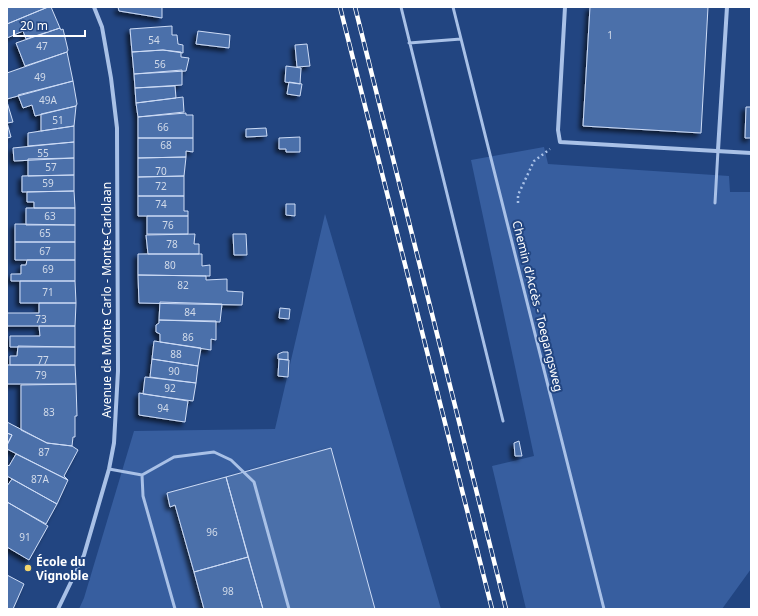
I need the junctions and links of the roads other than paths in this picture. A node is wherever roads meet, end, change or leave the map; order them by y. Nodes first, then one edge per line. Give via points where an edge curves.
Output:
1 (94, 7) edge
2 (401, 7) edge
3 (453, 7) edge
4 (565, 7) edge
5 (727, 7) edge
6 (461, 39) junction
7 (409, 43) junction
8 (718, 150) junction
9 (751, 153) edge
10 (715, 203) dead end
11 (503, 421) dead end
12 (109, 469) junction
13 (142, 475) junction
14 (58, 609) edge
15 (175, 609) edge
16 (288, 609) edge
17 (604, 609) edge

1 - 12 street, Avenue de Monte Carlo - Monte-Carlolaan via 102,27 117,128 118,370 114,443
2 - 7 lane
3 - 6 lane, Chemin d'Accès - Toegangsweg
4 - 8 street via 558,130 560,142
5 - 8 street
6 - 7 lane
6 - 17 lane, Chemin d'Accès - Toegangsweg
7 - 11 lane
8 - 9 street
8 - 10 lane
12 - 13 lane
12 - 14 street, Avenue de Monte Carlo - Monte-Carlolaan via 84,555
13 - 15 lane via 143,496
13 - 16 lane via 174,457 214,452 231,460 254,482

